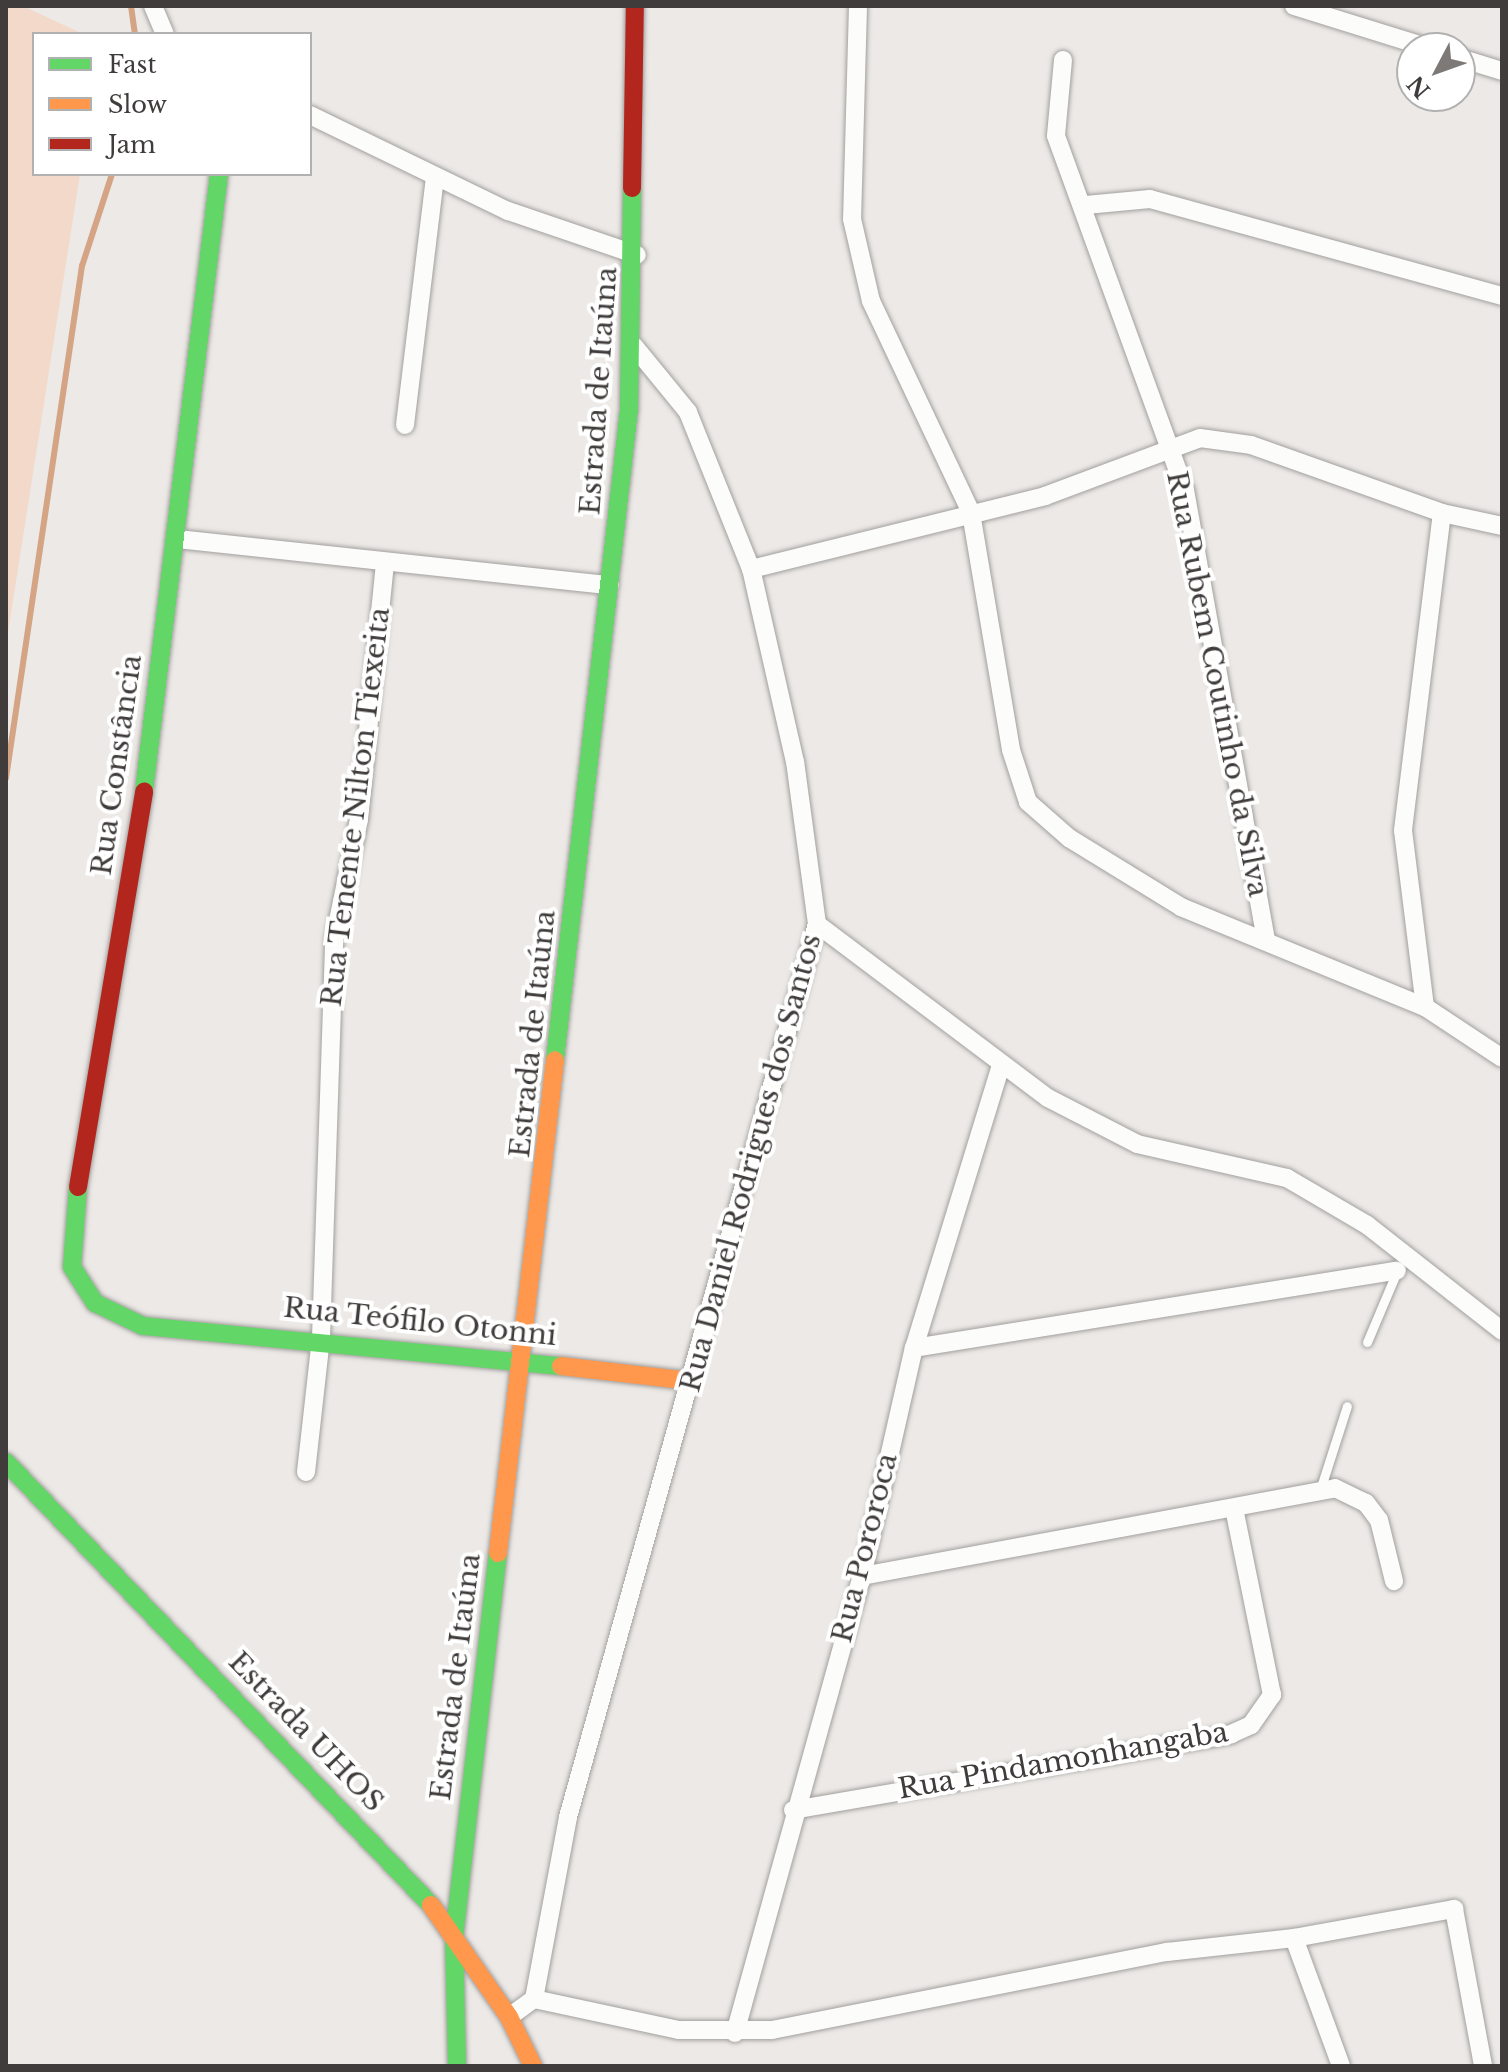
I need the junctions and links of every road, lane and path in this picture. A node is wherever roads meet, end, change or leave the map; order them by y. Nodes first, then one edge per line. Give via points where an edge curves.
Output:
1 (858, 6) edge
2 (1294, 6) edge
3 (154, 9) edge
4 (629, 9) edge
5 (164, 32) edge
6 (1396, 38) edge
7 (1063, 60) dead end
8 (1476, 63) edge
9 (1502, 71) edge
10 (312, 116) edge
11 (219, 176) edge
12 (435, 178) junction
13 (1086, 205) junction
14 (637, 255) junction
15 (1502, 296) edge
16 (634, 346) junction
17 (405, 425) dead end
18 (1170, 445) junction
19 (971, 513) junction
20 (1442, 513) junction
21 (1502, 526) edge
22 (177, 539) junction
23 (385, 563) junction
24 (751, 569) junction
25 (610, 585) junction
26 (817, 924) junction
27 (1266, 938) junction
28 (1425, 1007) junction
29 (1502, 1058) edge
30 (1001, 1066) junction
31 (1400, 1265) junction
32 (143, 1326) joint
33 (1502, 1331) edge
34 (321, 1338) junction
35 (1367, 1342) dead end
36 (914, 1348) junction
37 (522, 1358) junction
38 (691, 1381) junction
39 (1347, 1406) dead end
40 (6, 1462) edge
41 (306, 1472) dead end
42 (1320, 1490) junction
43 (1234, 1509) junction
44 (862, 1576) junction
45 (1394, 1581) dead end
46 (793, 1810) junction
47 (454, 1938) junction
48 (1294, 1938) junction
49 (534, 1999) junction
50 (509, 2017) junction
51 (735, 2033) junction
52 (457, 2066) edge
53 (533, 2066) edge
54 (1341, 2066) edge
55 (1483, 2066) edge

1 - 19 street via 850,125 855,233 871,301
2 - 6 street
3 - 5 street
4 - 14 street, Estrada de Itaúna
7 - 13 street, Rua Rubem Coutinho da Silva via 1056,136
8 - 9 street
10 - 12 street
11 - 22 street, Rua Constância
12 - 14 street via 572,238
12 - 17 street
13 - 15 street via 1150,199
13 - 18 street, Rua Rubem Coutinho da Silva
14 - 16 street, Estrada de Itaúna
16 - 24 street, Rua Daniel Rodrigues dos Santos via 688,412
16 - 25 street, Estrada de Itaúna
18 - 19 street via 1071,487
18 - 20 street via 1225,439
18 - 27 street, Rua Rubem Coutinho da Silva via 1185,490
19 - 24 street
19 - 27 street via 1011,750 1028,802 1133,881 1216,925
20 - 21 street
20 - 28 street via 1403,830
22 - 23 street
22 - 32 street, Rua Constância via 140,824 71,1230 80,1285 110,1314
23 - 25 street
23 - 34 street, Rua Tenente Nilton Tiexeita via 359,819 334,940
24 - 26 street, Rua Daniel Rodrigues dos Santos via 795,762
25 - 37 street, Estrada de Itaúna
26 - 30 street
26 - 38 street, Rua Daniel Rodrigues dos Santos
27 - 28 street
28 - 29 street
30 - 31 street via 1137,1144 1287,1178 1367,1225
30 - 36 street, Rua Pororoca
31 - 33 street
31 - 35 lane
31 - 36 street
32 - 34 street, Rua Teófilo Otonni
34 - 37 street, Rua Teófilo Otonni
34 - 41 street, Rua Tenente Nilton Tiexeita
36 - 44 street, Rua Pororoca
37 - 38 street, Rua Teófilo Otonni
37 - 47 street, Estrada de Itaúna
38 - 49 street, Rua Daniel Rodrigues dos Santos via 568,1817
39 - 42 lane
40 - 47 street, Estrada UHOS via 422,1891
42 - 43 street
42 - 45 street via 1335,1488 1366,1503 1379,1520
43 - 44 street
43 - 46 street, Rua Pindamonhangaba via 1272,1695 1251,1725 1231,1734
44 - 46 street, Rua Pororoca
46 - 51 street, Rua Pororoca
47 - 50 street, Estrada UHOS
47 - 52 street, Estrada de Itaúna
48 - 51 street via 1167,1952 858,2016
48 - 54 street
48 - 55 street via 1454,1909
49 - 50 street
49 - 51 street via 679,2030
50 - 53 street, Estrada UHOS

